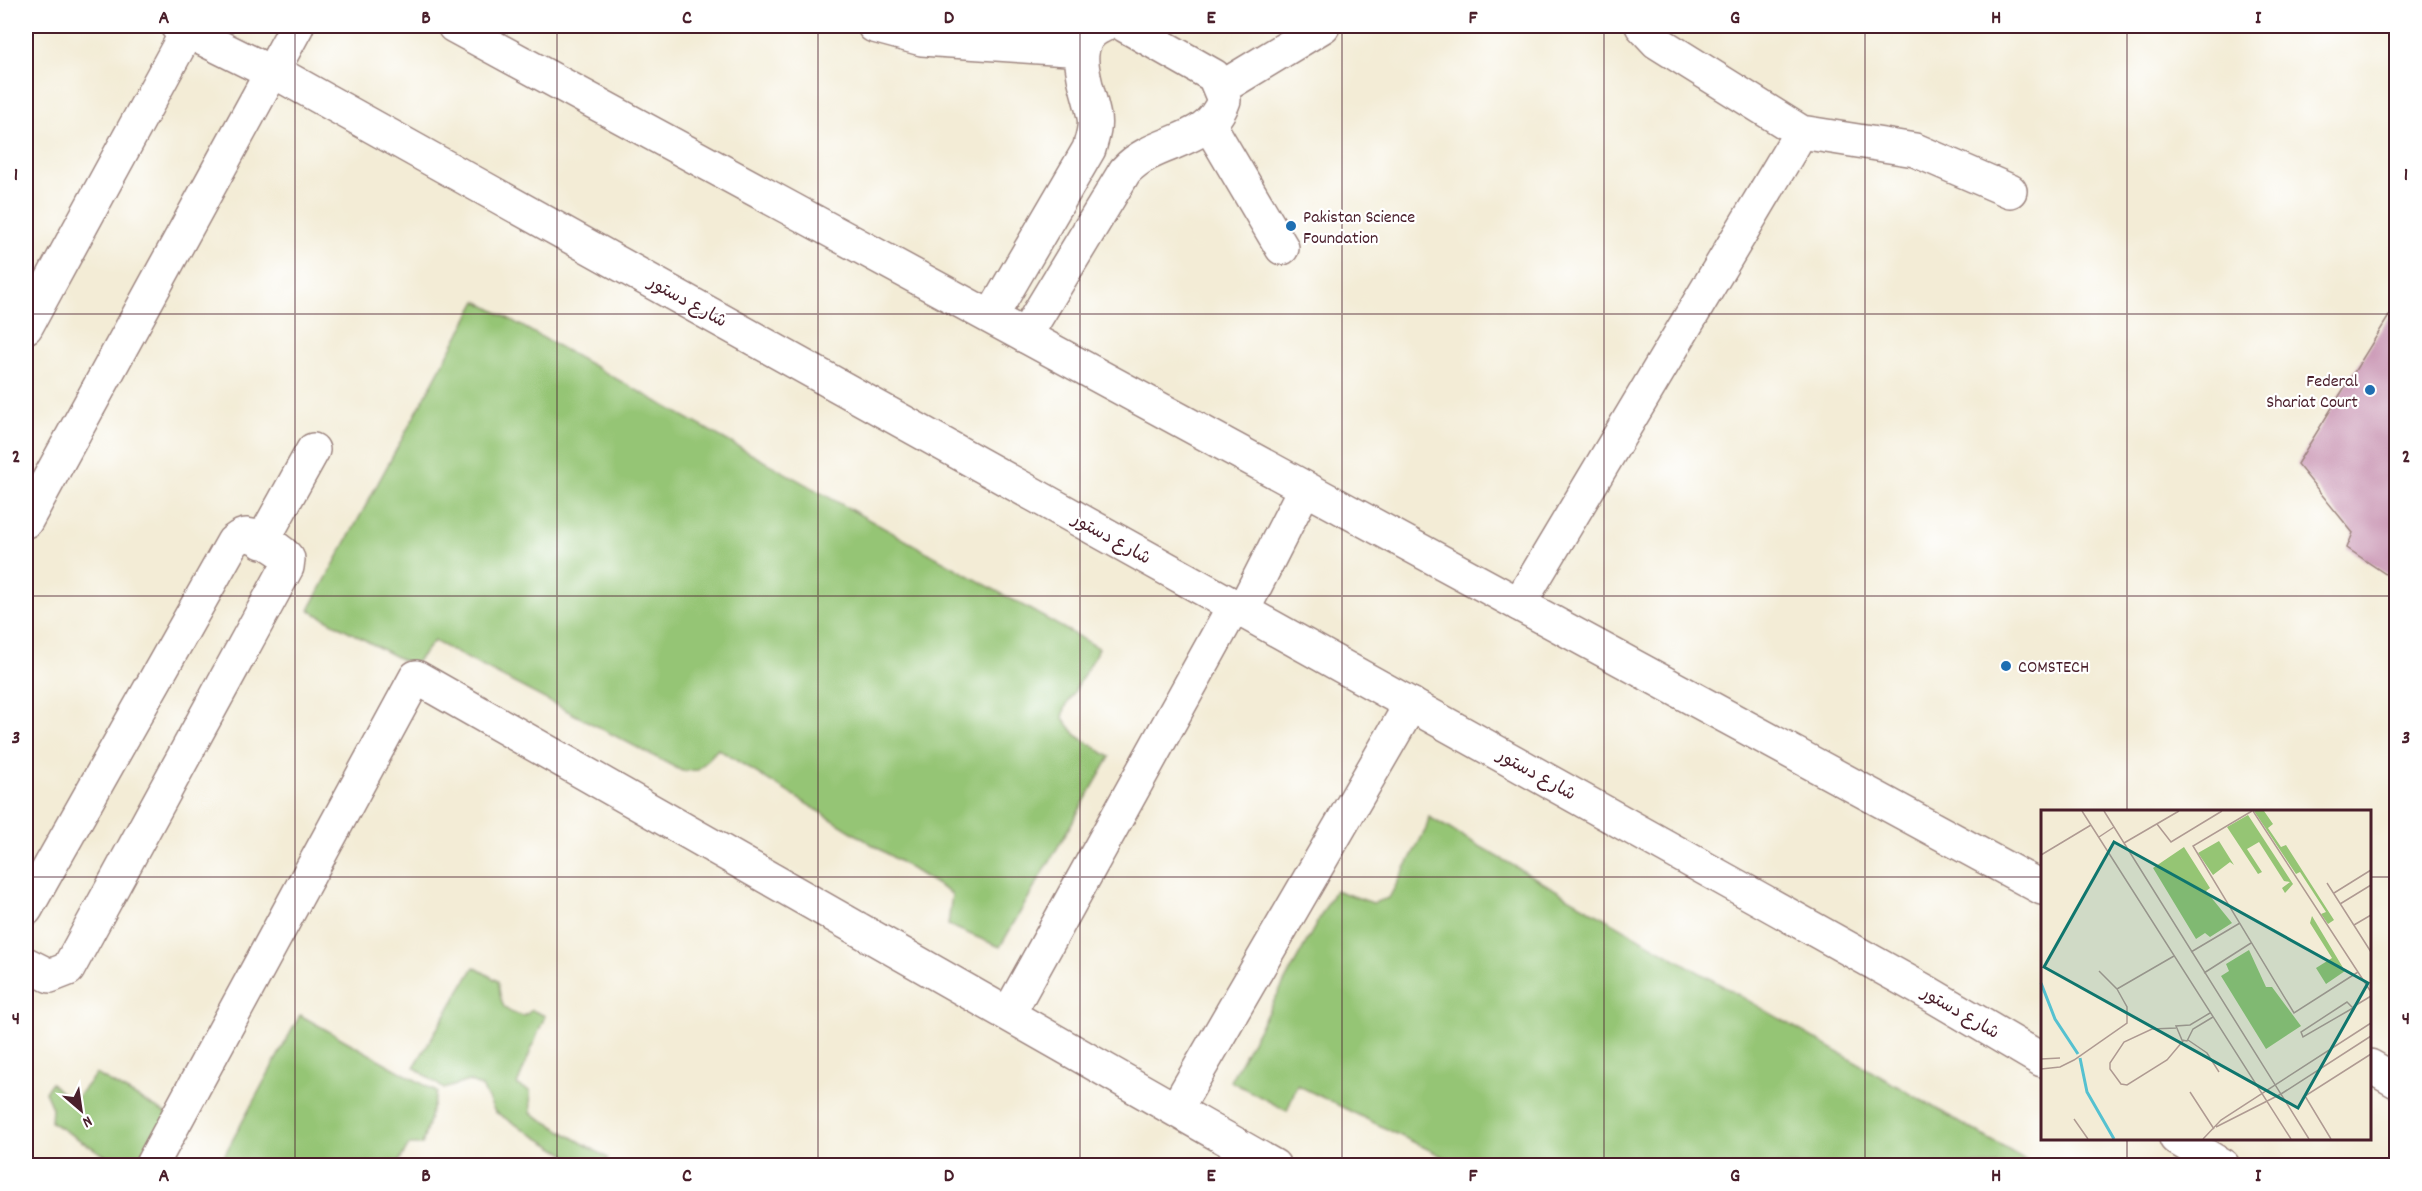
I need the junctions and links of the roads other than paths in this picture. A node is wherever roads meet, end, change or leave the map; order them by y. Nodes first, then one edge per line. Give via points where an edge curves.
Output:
1 (297, 26) edge
2 (454, 26) edge
3 (874, 26) edge
4 (1126, 26) edge
5 (1323, 26) edge
6 (1642, 26) edge
7 (185, 27) edge
8 (1092, 38) edge
9 (272, 73) junction
10 (1221, 88) junction
11 (1210, 126) junction
12 (1801, 132) junction
13 (2010, 191) dead end
14 (1282, 248) dead end
15 (991, 317) junction
16 (26, 327) edge
17 (1025, 336) junction
18 (313, 450) dead end
19 (1305, 488) junction
20 (26, 521) edge
21 (262, 542) junction
22 (1519, 604) junction
23 (1239, 608) junction
24 (1411, 704) junction
25 (2041, 887) edge
26 (26, 909) edge
27 (26, 964) edge
28 (1009, 1013) junction
29 (2041, 1059) edge
30 (2371, 1067) edge
31 (2397, 1081) edge
32 (1176, 1109) junction
33 (2179, 1140) edge
34 (151, 1166) edge
35 (1274, 1166) edge
36 (2223, 1166) edge

1 - 9 main road
2 - 15 main road
3 - 8 main road via 922,39
4 - 10 main road via 1214,76
5 - 10 main road
6 - 12 main road via 1657,42
7 - 9 main road, شارع دستور
7 - 16 main road
8 - 15 main road via 1082,64 1094,119 1089,149
9 - 20 main road
9 - 23 main road, شارع دستور
10 - 11 main road via 1224,100
11 - 14 main road
11 - 17 main road via 1152,150 1125,171
12 - 13 main road via 1915,150
12 - 22 main road
15 - 17 main road
17 - 19 main road
18 - 21 main road
19 - 22 main road
19 - 23 main road
21 - 26 main road via 248,535 233,542
21 - 27 main road via 284,552 287,567 68,969 50,976
22 - 25 main road
23 - 24 main road, شارع دستور
23 - 28 main road
24 - 29 main road, شارع دستور
24 - 32 main road
28 - 32 main road
28 - 34 main road via 416,677
30 - 31 main road
32 - 35 main road
33 - 36 main road

